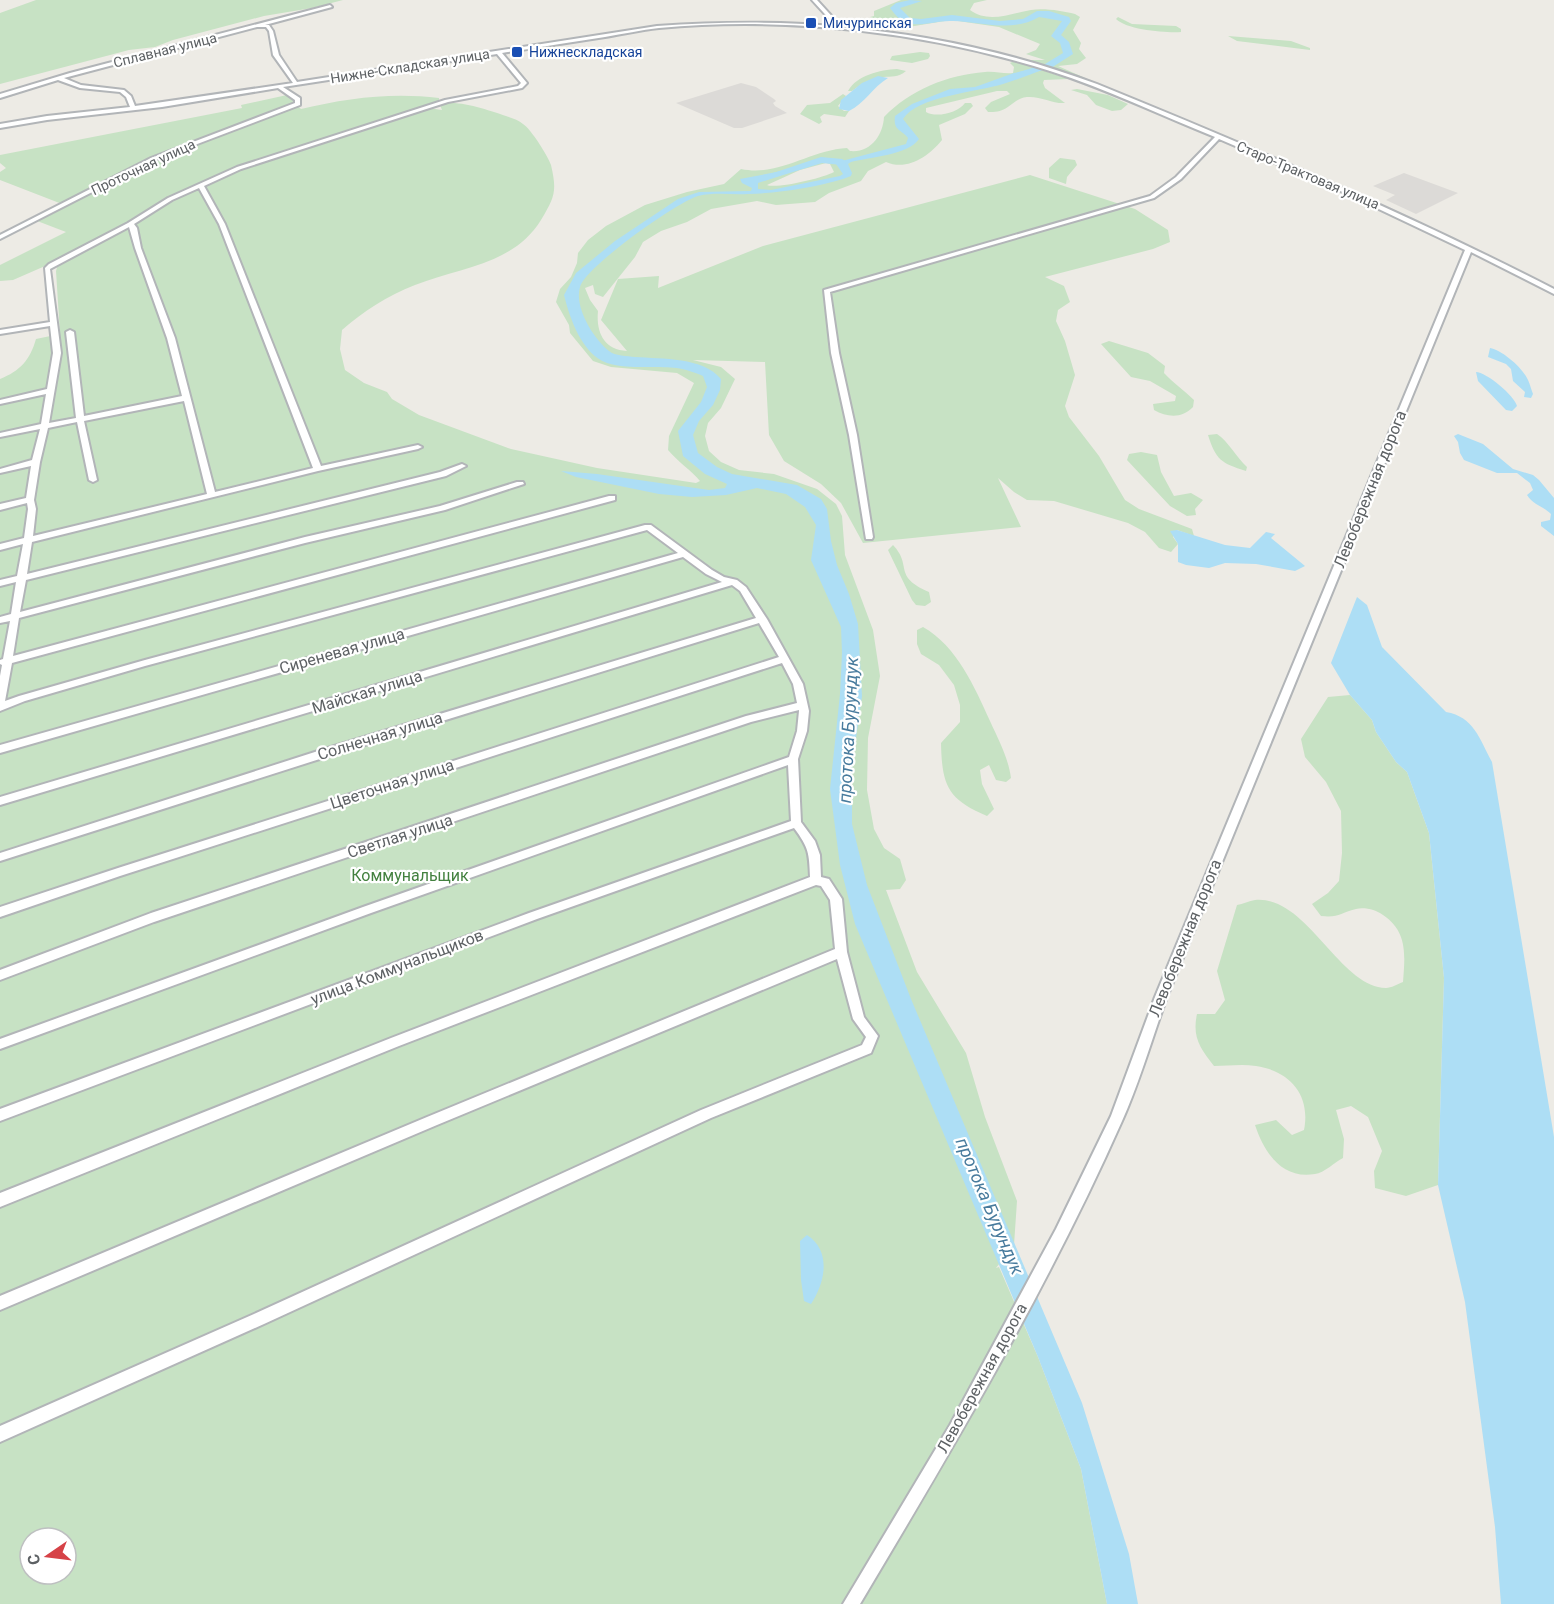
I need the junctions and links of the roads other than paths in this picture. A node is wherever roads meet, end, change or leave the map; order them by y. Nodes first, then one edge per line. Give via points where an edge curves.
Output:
1 (814, 0) edge
2 (330, 6) dead end
3 (258, 26) junction
4 (836, 28) junction
5 (500, 53) junction
6 (1034, 64) joint
7 (58, 78) junction
8 (296, 84) junction
9 (279, 87) junction
10 (0, 96) edge
11 (133, 109) junction
12 (0, 126) edge
13 (1218, 137) junction
14 (201, 186) junction
15 (130, 224) junction
16 (0, 237) edge
17 (1469, 248) junction
18 (1554, 292) edge
19 (54, 323) junction
20 (0, 332) edge
21 (70, 332) dead end
22 (50, 391) junction
23 (186, 398) junction
24 (0, 402) edge
25 (80, 419) junction
26 (44, 426) junction
27 (0, 435) edge
28 (418, 447) dead end
29 (36, 462) junction
30 (462, 466) dead end
31 (318, 469) junction
32 (0, 471) edge
33 (93, 480) dead end
34 (520, 484) dead end
35 (212, 496) junction
36 (612, 498) dead end
37 (30, 500) junction
38 (0, 507) edge
39 (869, 537) dead end
40 (28, 540) junction
41 (0, 547) edge
42 (685, 554) junction
43 (21, 578) junction
44 (734, 582) junction
45 (0, 583) edge
46 (14, 616) junction
47 (762, 619) junction
48 (0, 620) edge
49 (784, 658) junction
50 (4, 662) edge
51 (803, 705) junction
52 (0, 706) edge
53 (0, 748) edge
54 (793, 759) junction
55 (0, 801) edge
56 (796, 823) junction
57 (0, 857) edge
58 (816, 880) junction
59 (0, 912) edge
60 (841, 952) junction
61 (0, 975) edge
62 (0, 1044) edge
63 (0, 1115) edge
64 (0, 1200) edge
65 (0, 1303) edge
66 (0, 1434) edge
67 (851, 1604) edge

1 - 4 street
2 - 3 street, Сплавная улица
3 - 7 street, Сплавная улица
3 - 8 street via 267,26 271,31 276,55
4 - 5 street, Нижне-Складская улица via 753,24 669,26
4 - 6 street, Нижне-Складская улица via 966,48
5 - 8 street, Нижне-Складская улица
5 - 14 street via 524,83 520,87 436,104 239,168
6 - 13 street, Старо-Трактовая улица
7 - 10 street, Сплавная улица
7 - 11 street via 80,86 122,91
8 - 9 street, Нижне-Складская улица
9 - 11 street, Нижне-Складская улица
9 - 16 street, Проточная улица via 298,99 298,104 153,159
11 - 12 street, Нижне-Складская улица
13 - 17 street, Старо-Трактовая улица
13 - 39 street via 1173,185 1152,197 826,291
14 - 15 street via 170,199
14 - 31 street via 222,224
15 - 19 street via 47,269
15 - 23 street via 171,338
17 - 18 street, Старо-Трактовая улица
17 - 67 street, Левобережная дорога via 1165,986 1117,1118 1061,1234 955,1430
19 - 20 street
19 - 22 street via 57,353
21 - 25 street
22 - 24 street
22 - 26 street
23 - 25 street
23 - 35 street
25 - 26 street
25 - 33 street
26 - 27 street
26 - 29 street
28 - 31 street
29 - 32 street
29 - 37 street
30 - 43 street via 443,474
31 - 35 street
34 - 46 street via 442,508
35 - 40 street
36 - 50 street
37 - 38 street
37 - 40 street
40 - 41 street
40 - 43 street
42 - 44 street via 721,579
42 - 52 street via 648,527
42 - 53 street, Сиреневая улица
43 - 45 street
43 - 46 street
44 - 47 street
44 - 55 street, Майская улица
46 - 48 street
46 - 50 street
47 - 49 street
47 - 57 street, Солнечная улица
49 - 51 street via 798,684
49 - 59 street, Цветочная улица
50 - 52 street
51 - 54 street via 802,731
51 - 61 street, Светлая улица via 749,718 151,918
54 - 56 street
54 - 62 street
56 - 58 street via 815,855
56 - 63 street, улица Коммунальщиков via 533,916
58 - 60 street via 825,882 836,899
58 - 64 street via 406,1037
60 - 65 street
60 - 66 street via 859,1018 872,1035 867,1049 706,1114

